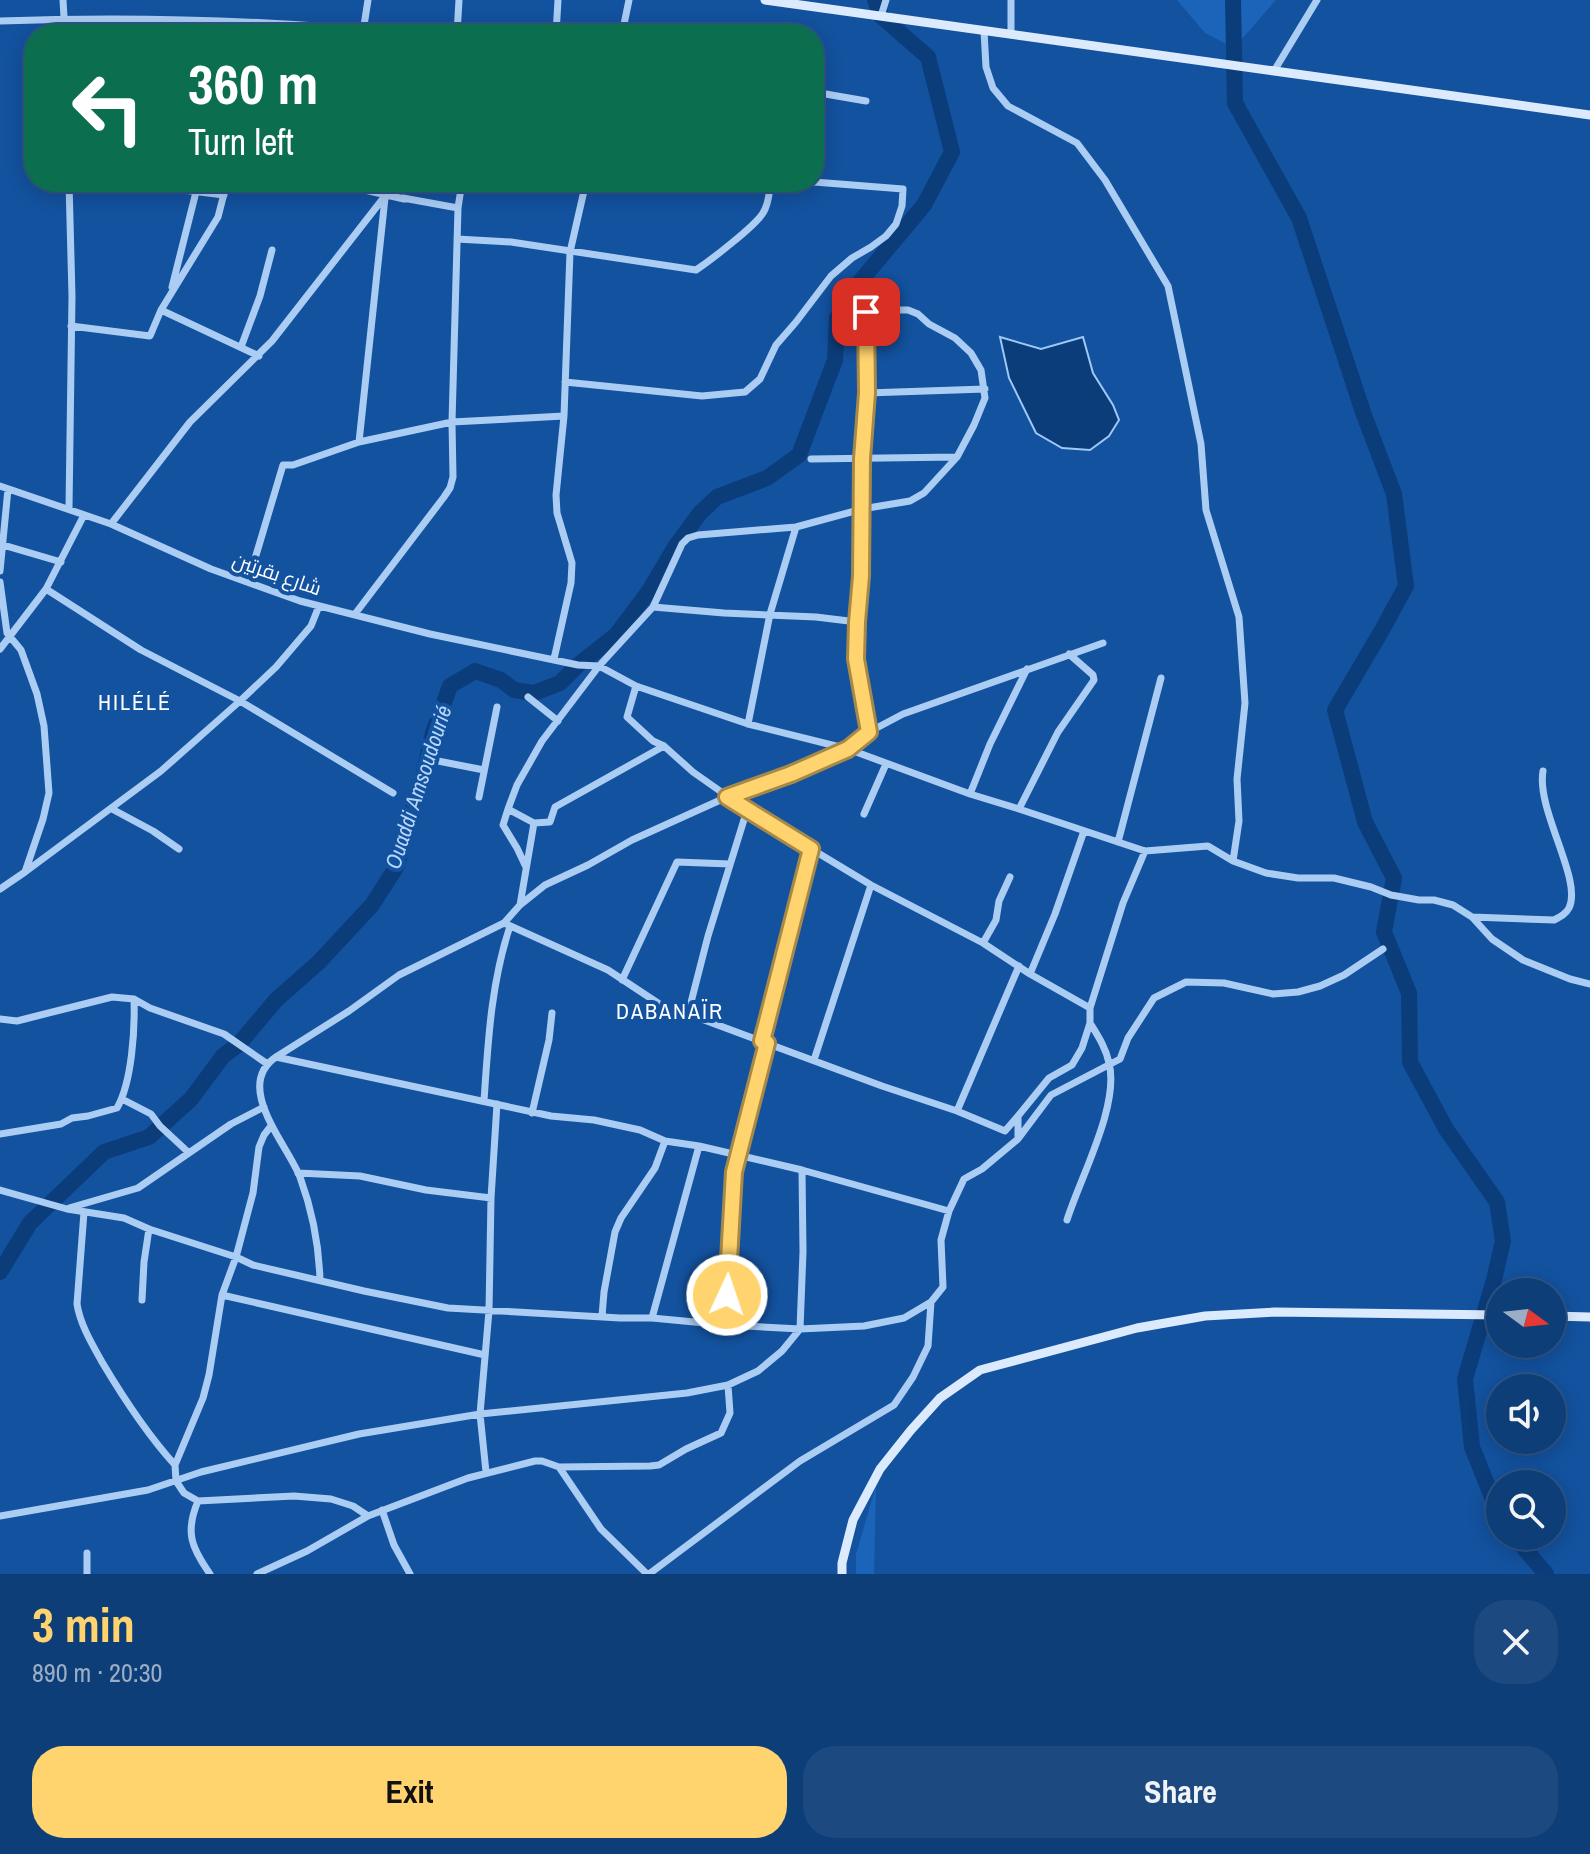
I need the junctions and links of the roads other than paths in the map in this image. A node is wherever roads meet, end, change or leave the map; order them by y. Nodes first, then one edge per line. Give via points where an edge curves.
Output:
1 (63, 0) edge
2 (368, 0) edge
3 (459, 0) edge
4 (558, 0) edge
5 (629, 0) edge
6 (765, 0) edge
7 (886, 0) edge
8 (1011, 0) edge
9 (1317, 0) edge
10 (881, 16) junction
11 (64, 19) junction
12 (0, 21) edge
13 (239, 23) joint
14 (64, 24) edge
15 (253, 24) edge
16 (364, 24) edge
17 (458, 24) edge
18 (557, 24) edge
19 (624, 24) edge
20 (984, 31) junction
21 (1011, 34) junction
22 (1274, 71) junction
23 (824, 94) edge
24 (866, 101) dead end
25 (1590, 115) edge
26 (824, 183) edge
27 (69, 192) edge
28 (196, 192) joint
29 (225, 192) edge
30 (374, 192) edge
31 (460, 192) edge
32 (584, 192) edge
33 (769, 192) edge
34 (224, 195) junction
35 (385, 196) junction
36 (404, 199) junction
37 (458, 208) junction
38 (457, 239) junction
39 (272, 250) dead end
40 (570, 252) junction
41 (170, 295) junction
42 (161, 310) junction
43 (71, 326) junction
44 (241, 347) junction
45 (259, 356) junction
46 (565, 382) junction
47 (985, 389) junction
48 (867, 393) junction
49 (564, 416) junction
50 (452, 422) junction
51 (359, 442) junction
52 (957, 457) junction
53 (811, 459) dead end
54 (862, 459) junction
55 (4, 487) edge
56 (69, 508) junction
57 (862, 509) junction
58 (84, 515) junction
59 (111, 524) junction
60 (796, 527) junction
61 (1, 544) edge
62 (61, 562) junction
63 (0, 571) edge
64 (0, 582) edge
65 (248, 582) junction
66 (46, 589) junction
67 (319, 606) junction
68 (653, 607) junction
69 (355, 614) junction
70 (770, 614) junction
71 (857, 622) junction
72 (11, 637) junction
73 (1103, 643) dead end
74 (0, 649) edge
75 (1069, 654) junction
76 (554, 659) junction
77 (599, 666) junction
78 (1027, 669) junction
79 (1161, 678) dead end
80 (636, 686) junction
81 (528, 697) dead end
82 (240, 701) junction
83 (497, 707) dead end
84 (558, 721) junction
85 (748, 724) junction
86 (869, 732) junction
87 (664, 746) junction
88 (848, 749) junction
89 (438, 761) dead end
90 (886, 764) junction
91 (484, 770) junction
92 (1543, 771) dead end
93 (393, 793) dead end
94 (970, 794) junction
95 (479, 797) dead end
96 (727, 797) junction
97 (112, 809) junction
98 (508, 809) junction
99 (1019, 809) junction
100 (747, 810) junction
101 (864, 814) dead end
102 (534, 823) junction
103 (1084, 831) junction
104 (1118, 842) junction
105 (179, 849) dead end
106 (811, 849) junction
107 (1145, 851) junction
108 (1233, 861) junction
109 (730, 864) junction
110 (526, 867) junction
111 (25, 872) junction
112 (1010, 877) dead end
113 (871, 885) junction
114 (0, 889) edge
115 (520, 905) junction
116 (1472, 917) junction
117 (507, 925) junction
118 (983, 943) junction
119 (1383, 949) dead end
120 (1019, 966) junction
121 (1030, 974) junction
122 (622, 980) junction
123 (1590, 984) edge
124 (134, 999) junction
125 (1090, 1008) junction
126 (552, 1013) dead end
127 (688, 1014) junction
128 (0, 1019) edge
129 (1090, 1023) junction
130 (765, 1042) junction
131 (276, 1057) junction
132 (814, 1060) junction
133 (266, 1063) junction
134 (1110, 1064) junction
135 (122, 1099) junction
136 (484, 1101) junction
137 (497, 1104) junction
138 (264, 1107) junction
139 (957, 1111) junction
140 (532, 1113) junction
141 (1018, 1116) junction
142 (271, 1126) junction
143 (0, 1134) edge
144 (1018, 1139) junction
145 (665, 1141) junction
146 (699, 1146) junction
147 (188, 1152) junction
148 (738, 1154) junction
149 (802, 1170) junction
150 (298, 1173) junction
151 (0, 1190) edge
152 (491, 1198) junction
153 (67, 1209) junction
154 (949, 1211) junction
155 (84, 1212) junction
156 (1067, 1220) dead end
157 (149, 1229) junction
158 (236, 1257) junction
159 (320, 1280) junction
160 (222, 1295) junction
161 (142, 1300) dead end
162 (931, 1302) junction
163 (489, 1311) junction
164 (1486, 1315) edge
165 (602, 1316) junction
166 (1566, 1316) edge
167 (1590, 1317) edge
168 (652, 1318) junction
169 (726, 1325) junction
170 (800, 1329) junction
171 (485, 1355) junction
172 (728, 1385) junction
173 (480, 1414) junction
174 (175, 1465) junction
175 (559, 1467) junction
176 (486, 1472) junction
177 (176, 1481) junction
178 (198, 1501) junction
179 (382, 1510) junction
180 (0, 1516) edge
181 (368, 1516) junction
182 (87, 1553) dead end
183 (87, 1574) edge
184 (210, 1574) edge
185 (257, 1574) edge
186 (410, 1574) edge
187 (648, 1574) edge
188 (842, 1574) edge

1 - 11 street
2 - 16 street
3 - 17 street
4 - 18 street
5 - 19 street
6 - 10 street
7 - 10 street
8 - 21 street
9 - 22 street
10 - 20 street
11 - 12 street
11 - 13 street
11 - 14 street
13 - 15 street
20 - 21 street
20 - 108 street via 993,88 1008,106 1077,143 1168,286 1201,444 1206,510 1239,617 1245,703
21 - 22 street
22 - 25 street
23 - 24 street
26 - 46 street via 903,189 896,224 831,276 776,345 752,388 702,396
27 - 43 street
28 - 34 street
28 - 41 street
29 - 34 street
30 - 36 street
31 - 37 street
32 - 40 street
33 - 40 street via 762,215 696,270
34 - 41 street via 218,217
35 - 36 street
35 - 45 street
35 - 51 street
36 - 37 street
37 - 38 street
38 - 40 street
38 - 50 street
39 - 44 street
40 - 46 street
41 - 42 street
42 - 43 street via 150,336
42 - 44 street
43 - 56 street
44 - 45 street
45 - 59 street via 190,422
46 - 49 street
47 - 48 street
47 - 48 street via 971,353 955,338 908,310 870,310
47 - 52 street via 983,405
48 - 54 street
49 - 50 street
49 - 76 street via 556,495 572,563
50 - 51 street
50 - 69 street via 450,488
51 - 65 street via 283,465
52 - 54 street
52 - 57 street via 910,501
53 - 54 street
54 - 57 street
55 - 56 street, شارع بقرتين
55 - 61 street
56 - 58 street, شارع بقرتين
57 - 60 street
57 - 71 street
58 - 59 street, شارع بقرتين
58 - 62 street
59 - 65 street, شارع بقرتين
60 - 68 street via 688,538
60 - 70 street
61 - 62 street
61 - 63 street
62 - 66 street
64 - 72 street
65 - 67 street, شارع بقرتين
66 - 72 street
66 - 82 street via 141,650
67 - 69 street, شارع بقرتين
67 - 82 street via 311,626
68 - 70 street
68 - 77 street
69 - 76 street, شارع بقرتين
70 - 71 street
70 - 85 street
71 - 86 street via 856,659
72 - 74 street
72 - 111 street via 37,694 48,764 49,793
73 - 75 street
75 - 78 street
75 - 99 street via 1094,680 1058,732
76 - 77 street, شارع بقرتين
77 - 80 street
77 - 84 street
78 - 86 street via 903,714
78 - 94 street
79 - 104 street
80 - 85 street
80 - 87 street via 627,717
81 - 84 street
82 - 93 street
82 - 97 street
83 - 91 street
84 - 98 street via 530,760
85 - 88 street
86 - 88 street
87 - 96 street
87 - 102 street via 555,807 550,822
88 - 90 street
88 - 96 street
89 - 91 street
90 - 94 street
90 - 101 street
91 - 95 street
92 - 116 street via 1571,906 1554,920
94 - 99 street
96 - 100 street
96 - 115 street via 545,885
97 - 105 street
97 - 111 street
98 - 102 street
98 - 110 street via 503,825
99 - 103 street
100 - 106 street
100 - 109 street
102 - 110 street
103 - 104 street
103 - 121 street
104 - 107 street
106 - 113 street
106 - 130 street
107 - 108 street via 1208,846
107 - 125 street
108 - 116 street via 1266,873 1334,878 1391,895 1434,900
109 - 122 street via 677,862
109 - 127 street
110 - 115 street
111 - 114 street
112 - 118 street
113 - 118 street
113 - 132 street
115 - 117 street
116 - 123 street via 1523,960
117 - 122 street
117 - 131 street via 399,975
117 - 136 street via 489,1027
118 - 120 street
119 - 134 street via 1344,975 1298,992 1273,994 1224,983 1186,982 1154,998 1120,1059
120 - 121 street
120 - 139 street
121 - 125 street
122 - 127 street via 670,1011
124 - 128 street via 112,997 17,1021
124 - 133 street via 224,1034
124 - 135 street
125 - 129 street
126 - 140 street
127 - 130 street
129 - 134 street
129 - 141 street via 1072,1065 1049,1078
130 - 132 street
130 - 148 street
131 - 133 street
131 - 136 street
132 - 139 street
133 - 138 street via 258,1079
134 - 144 street via 1051,1095
134 - 156 street via 1103,1123
135 - 143 street via 117,1108
135 - 147 street via 151,1114
136 - 137 street
137 - 140 street
137 - 152 street
138 - 142 street
138 - 147 street
139 - 141 street via 1005,1131
140 - 145 street via 594,1120
141 - 144 street
142 - 150 street
142 - 158 street via 259,1147
144 - 154 street via 964,1179
145 - 146 street
145 - 165 street via 655,1168 615,1232
146 - 148 street
146 - 168 street
147 - 153 street via 138,1188
148 - 149 street
148 - 169 street
149 - 154 street
149 - 170 street
150 - 152 street via 360,1176
150 - 159 street via 315,1232
151 - 153 street
152 - 163 street
153 - 155 street
154 - 162 street via 941,1240 943,1287
155 - 157 street via 124,1218
155 - 174 street via 78,1314 125,1401
157 - 158 street
157 - 161 street
158 - 159 street
158 - 160 street
159 - 163 street via 448,1308
160 - 171 street
160 - 174 street via 203,1398
162 - 170 street via 885,1322
162 - 187 street via 928,1346 894,1405 800,1461
163 - 165 street
163 - 171 street
164 - 188 street via 1205,1316 1137,1328 980,1370 940,1398 880,1469 853,1520
165 - 168 street
166 - 167 street
168 - 169 street
169 - 170 street
170 - 172 street via 758,1371
171 - 173 street
172 - 173 street
172 - 175 street via 730,1413 721,1433 659,1465
173 - 176 street
173 - 177 street via 359,1434
174 - 177 street
175 - 176 street via 535,1461
175 - 187 street via 601,1529
176 - 179 street
177 - 178 street
177 - 180 street
178 - 181 street via 331,1499
178 - 184 street via 190,1536
179 - 181 street
179 - 186 street
181 - 185 street
182 - 183 street

